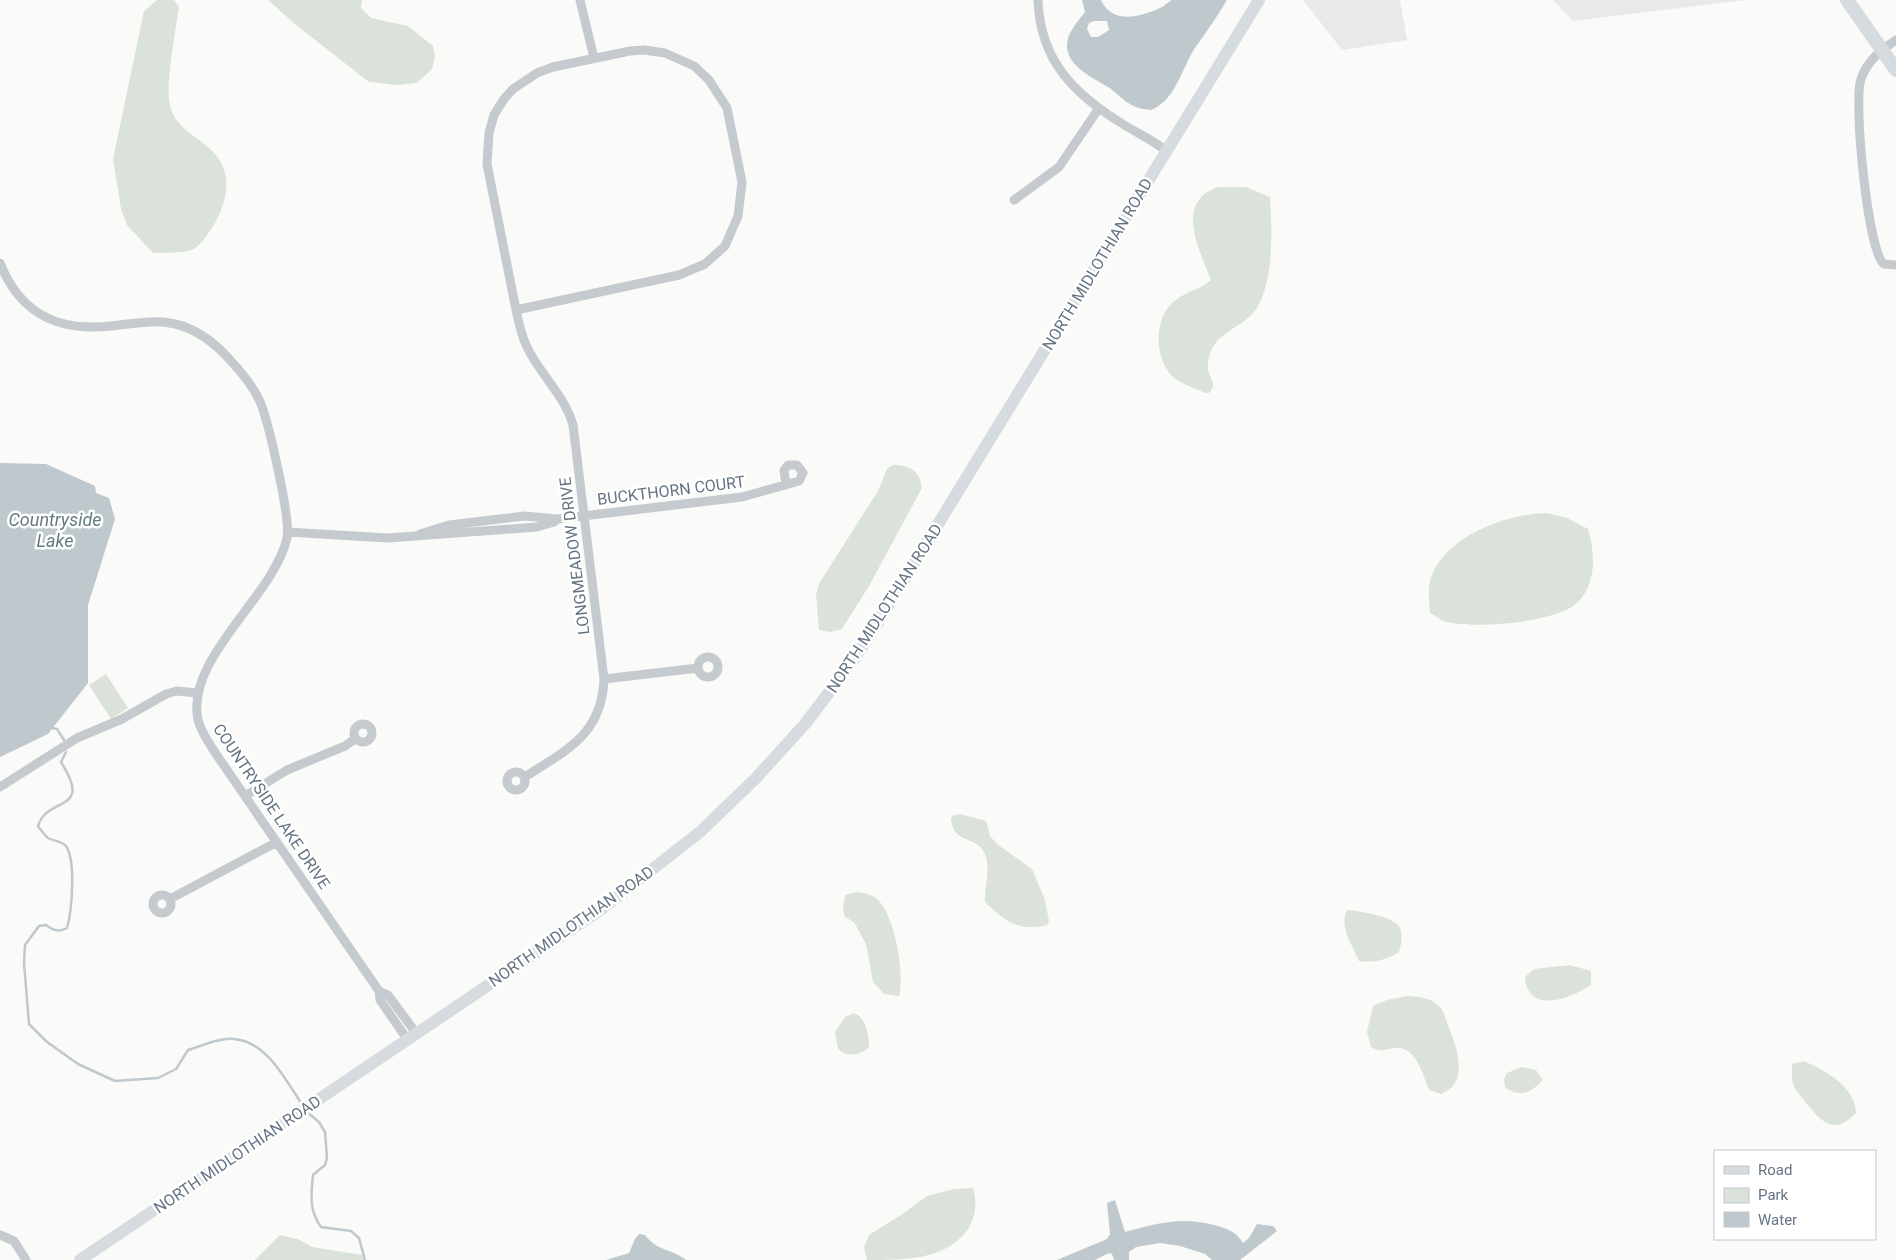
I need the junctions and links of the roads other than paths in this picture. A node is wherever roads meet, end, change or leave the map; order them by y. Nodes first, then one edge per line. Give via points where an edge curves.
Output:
1 (580, 0) edge
2 (1038, 0) edge
3 (1259, 0) edge
4 (1847, 0) edge
5 (1896, 40) edge
6 (1882, 50) junction
7 (594, 58) junction
8 (1896, 70) edge
9 (1099, 108) junction
10 (1165, 150) junction
11 (1014, 200) dead end
12 (0, 264) edge
13 (1896, 265) edge
14 (516, 310) junction
15 (786, 485) dead end
16 (584, 516) junction
17 (287, 532) junction
18 (698, 668) dead end
19 (604, 680) junction
20 (197, 693) junction
21 (355, 739) dead end
22 (525, 777) dead end
23 (0, 787) edge
24 (245, 796) junction
25 (277, 842) junction
26 (170, 899) dead end
27 (411, 1036) junction
28 (0, 1235) edge
29 (26, 1260) edge
30 (80, 1260) edge

1 - 7 street
2 - 9 street via 1041,26 1053,59 1072,86
3 - 10 main road, NORTH MIDLOTHIAN ROAD
4 - 6 main road
5 - 6 street
6 - 8 main road
6 - 13 street via 1873,58 1861,79 1858,118 1868,210 1877,256 1881,263
7 - 14 street, LONGMEADOW DRIVE via 553,67 526,78 500,105 488,133 487,164
7 - 14 street, LONGMEADOW DRIVE via 654,50 686,61 710,80 723,99 732,125 742,182 738,216 732,233 719,252 689,272
9 - 10 street
9 - 11 street via 1059,167
10 - 27 main road, NORTH MIDLOTHIAN ROAD via 875,627 805,724 700,832 603,908
12 - 17 street, COUNTRYSIDE LAKE DRIVE via 20,299 46,318 66,326 85,328 148,322 177,324 206,339 225,354 246,378 264,412
14 - 16 street, LONGMEADOW DRIVE via 529,351 570,415
15 - 16 street, BUCKTHORN COURT via 742,497
16 - 17 street, BUCKTHORN COURT via 506,518 449,525 420,534 388,538
16 - 19 street, LONGMEADOW DRIVE
17 - 20 street, COUNTRYSIDE LAKE DRIVE via 277,563 205,672
18 - 19 street
19 - 22 street, LONGMEADOW DRIVE via 601,705 591,727 556,757
20 - 23 street via 176,691 166,694 122,719 84,735
20 - 24 street, COUNTRYSIDE LAKE DRIVE via 196,708 202,731
21 - 24 street via 287,770
24 - 25 street, COUNTRYSIDE LAKE DRIVE
25 - 26 street
25 - 27 street, COUNTRYSIDE LAKE DRIVE via 379,991 380,1000
27 - 30 main road, NORTH MIDLOTHIAN ROAD
28 - 29 street via 14,1241

